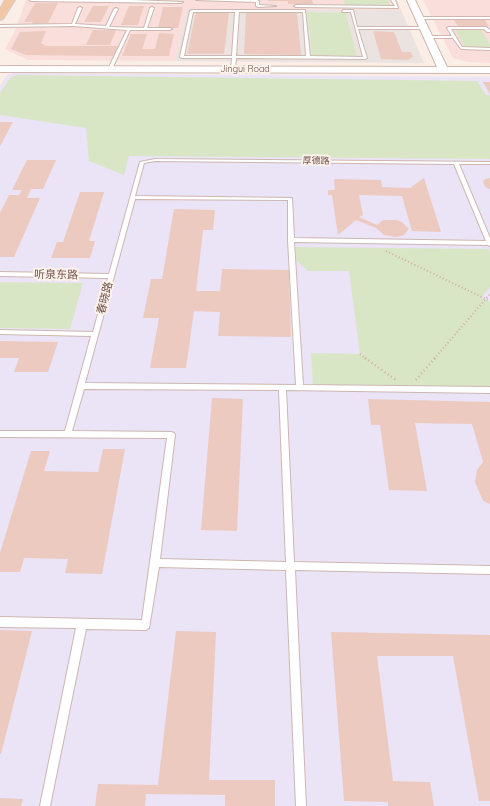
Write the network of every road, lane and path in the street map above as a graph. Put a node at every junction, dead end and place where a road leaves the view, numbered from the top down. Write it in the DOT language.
graph roads {
  1 [pos="10,0"];
  2 [pos="31,0"];
  3 [pos="198,0"];
  4 [pos="257,0"];
  5 [pos="340,0"];
  6 [pos="394,0"];
  7 [pos="411,0"];
  8 [pos="94,1"];
  9 [pos="131,1"];
  10 [pos="181,2"];
  11 [pos="280,6"];
  12 [pos="288,6"];
  13 [pos="341,7"];
  14 [pos="80,8"];
  15 [pos="116,8"];
  16 [pos="152,8"];
  17 [pos="237,11"];
  18 [pos="304,11"];
  19 [pos="310,11"];
  20 [pos="338,11"];
  21 [pos="0,17"];
  22 [pos="419,18"];
  23 [pos="490,18"];
  24 [pos="73,25"];
  25 [pos="0,26"];
  26 [pos="108,27"];
  27 [pos="356,28"];
  28 [pos="129,29"];
  29 [pos="145,29"];
  30 [pos="170,29"];
  31 [pos="426,32"];
  32 [pos="489,33"];
  33 [pos="454,37"];
  34 [pos="490,49"];
  35 [pos="234,57"];
  36 [pos="308,58"];
  37 [pos="0,68"];
  38 [pos="110,69"];
  39 [pos="233,69"];
  40 [pos="443,70"];
  41 [pos="490,70"];
  42 [pos="142,162"];
  43 [pos="456,163"];
  44 [pos="490,163"];
  45 [pos="133,197"];
  46 [pos="291,240"];
  47 [pos="365,241"];
  48 [pos="490,243"];
  49 [pos="0,274"];
  50 [pos="111,276"];
  51 [pos="490,294"];
  52 [pos="486,299"];
  53 [pos="490,301"];
  54 [pos="0,332"];
  55 [pos="95,334"];
  56 [pos="360,354"];
  57 [pos="81,386"];
  58 [pos="282,387"];
  59 [pos="300,387"];
  60 [pos="408,389"];
  61 [pos="490,390"];
  62 [pos="0,434"];
  63 [pos="68,434"];
  64 [pos="155,563"];
  65 [pos="290,567"];
  66 [pos="490,570"];
  67 [pos="0,622"];
  68 [pos="82,624"];
  69 [pos="45,806"];
  70 [pos="301,806"];
  1 -- 21 [label="main road"];
  2 -- 8 [label="lane"];
  3 -- 4 [label="lane"];
  4 -- 11 [label="lane"];
  5 -- 13 [label="lane"];
  6 -- 13 [label="lane"];
  7 -- 22 [label="street"];
  8 -- 9 [label="lane"];
  9 -- 10 [label="lane"];
  12 -- 13 [label="lane"];
  14 -- 24 [label="lane"];
  15 -- 26 [label="lane"];
  16 -- 29 [label="lane"];
  17 -- 18 [label="lane"];
  17 -- 35 [label="lane"];
  17 -- 35 [label="lane"];
  18 -- 19 [label="lane"];
  18 -- 36 [label="lane"];
  20 -- 27 [label="lane"];
  22 -- 23 [label="lane"];
  22 -- 31 [label="street"];
  24 -- 25 [label="lane"];
  24 -- 26 [label="lane"];
  26 -- 28 [label="lane"];
  27 -- 31 [label="lane"];
  27 -- 36 [label="lane"];
  28 -- 29 [label="lane"];
  28 -- 38 [label="lane"];
  29 -- 30 [label="lane"];
  31 -- 33 [label="lane"];
  31 -- 40 [label="street"];
  32 -- 33 [label="lane"];
  33 -- 34 [label="lane"];
  35 -- 36 [label="lane"];
  35 -- 39 [label="lane"];
  37 -- 38 [label="street, Jingui Road"];
  38 -- 39 [label="street, Jingui Road"];
  39 -- 40 [label="street, Jingui Road"];
  40 -- 41 [label="street, Jingui Road"];
  42 -- 43 [label="lane, 厚德路"];
  42 -- 45 [label="lane, 春晓路"];
  43 -- 44 [label="lane, 厚德路"];
  43 -- 48 [label="lane"];
  45 -- 46 [label="lane"];
  45 -- 50 [label="lane, 春晓路"];
  46 -- 47 [label="lane"];
  46 -- 59 [label="lane"];
  47 -- 48 [label="lane"];
  47 -- 52 [label="path"];
  49 -- 50 [label="lane, 听泉东路"];
  50 -- 55 [label="lane, 春晓路"];
  51 -- 52 [label="path"];
  52 -- 53 [label="path"];
  52 -- 60 [label="path"];
  54 -- 55 [label="lane"];
  55 -- 57 [label="lane, 春晓路"];
  56 -- 60 [label="path"];
  57 -- 58 [label="lane"];
  57 -- 63 [label="lane, 春晓路"];
  58 -- 59 [label="lane"];
  58 -- 65 [label="lane"];
  59 -- 60 [label="lane"];
  60 -- 61 [label="lane"];
  62 -- 63 [label="lane"];
  63 -- 64 [label="lane"];
  64 -- 65 [label="lane"];
  64 -- 68 [label="lane"];
  65 -- 66 [label="lane"];
  65 -- 70 [label="lane"];
  67 -- 68 [label="lane"];
  68 -- 69 [label="lane"];
}
